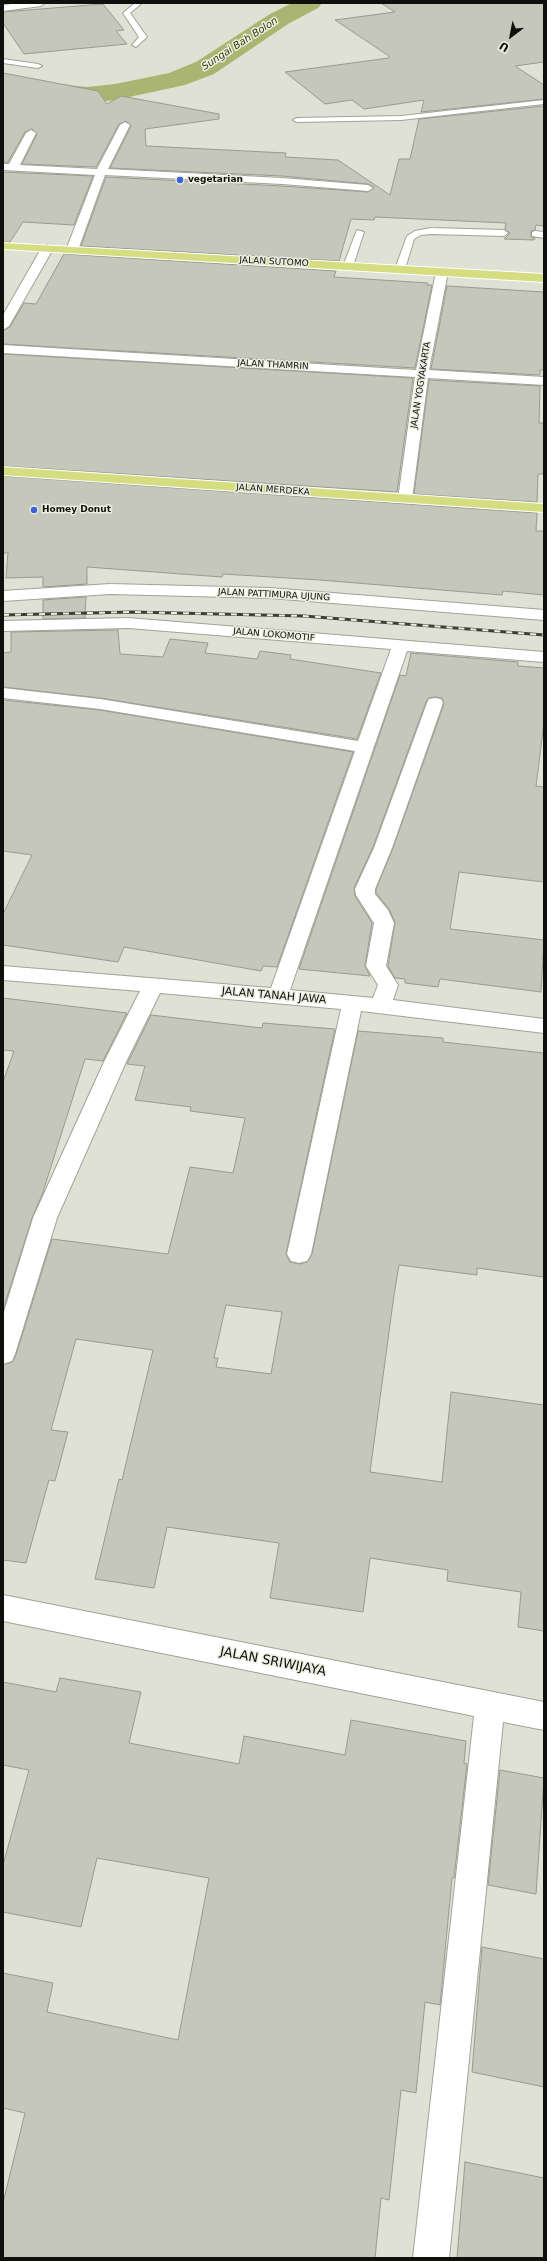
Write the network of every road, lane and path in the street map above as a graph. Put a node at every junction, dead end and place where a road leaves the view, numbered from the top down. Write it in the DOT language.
graph roads {
  1 [pos="41,3"];
  2 [pos="139,3"];
  3 [pos="3,8"];
  4 [pos="136,45"];
  5 [pos="3,61"];
  6 [pos="38,66"];
  7 [pos="544,102"];
  8 [pos="296,120"];
  9 [pos="125,125"];
  10 [pos="30,133"];
  11 [pos="8,167"];
  12 [pos="101,172"];
  13 [pos="368,188"];
  14 [pos="360,232"];
  15 [pos="504,233"];
  16 [pos="3,246"];
  17 [pos="47,249"];
  18 [pos="72,250"];
  19 [pos="348,266"];
  20 [pos="400,269"];
  21 [pos="442,272"];
  22 [pos="544,278"];
  23 [pos="3,326"];
  24 [pos="3,349"];
  25 [pos="422,374"];
  26 [pos="544,381"];
  27 [pos="3,471"];
  28 [pos="404,499"];
  29 [pos="544,508"];
  30 [pos="3,596"];
  31 [pos="544,615"];
  32 [pos="3,626"];
  33 [pos="400,645"];
  34 [pos="544,657"];
  35 [pos="3,693"];
  36 [pos="435,703"];
  37 [pos="366,748"];
  38 [pos="3,973"];
  39 [pos="153,986"];
  40 [pos="278,996"];
  41 [pos="352,1003"];
  42 [pos="380,1006"];
  43 [pos="544,1026"];
  44 [pos="299,1254"];
  45 [pos="3,1354"];
  46 [pos="3,1608"];
  47 [pos="490,1705"];
  48 [pos="544,1716"];
  49 [pos="431,2258"];
  1 -- 3 [label="street"];
  2 -- 4 [label="lane"];
  5 -- 6 [label="lane"];
  7 -- 8 [label="lane"];
  9 -- 12 [label="street"];
  10 -- 11 [label="street"];
  11 -- 12 [label="street"];
  12 -- 13 [label="street"];
  12 -- 18 [label="street"];
  14 -- 19 [label="lane"];
  15 -- 20 [label="lane"];
  16 -- 17 [label="main road, JALAN SUTOMO"];
  17 -- 18 [label="main road, JALAN SUTOMO"];
  17 -- 23 [label="street"];
  18 -- 19 [label="main road, JALAN SUTOMO"];
  19 -- 20 [label="main road, JALAN SUTOMO"];
  20 -- 21 [label="main road, JALAN SUTOMO"];
  21 -- 22 [label="main road, JALAN SUTOMO"];
  21 -- 25 [label="street, JALAN YOGYAKARTA"];
  24 -- 25 [label="street, JALAN THAMRIN"];
  25 -- 26 [label="street, JALAN THAMRIN"];
  25 -- 28 [label="street, JALAN YOGYAKARTA"];
  27 -- 28 [label="main road, JALAN MERDEKA"];
  28 -- 29 [label="main road, JALAN MERDEKA"];
  30 -- 31 [label="street, JALAN PATTIMURA UJUNG"];
  32 -- 33 [label="street, JALAN LOKOMOTIF"];
  33 -- 34 [label="street, JALAN LOKOMOTIF"];
  33 -- 37 [label="street"];
  35 -- 37 [label="street"];
  36 -- 42 [label="street"];
  37 -- 40 [label="street"];
  38 -- 39 [label="street, JALAN TANAH JAWA"];
  39 -- 40 [label="street, JALAN TANAH JAWA"];
  39 -- 45 [label="street"];
  40 -- 41 [label="street, JALAN TANAH JAWA"];
  41 -- 42 [label="street, JALAN TANAH JAWA"];
  41 -- 44 [label="street"];
  42 -- 43 [label="street, JALAN TANAH JAWA"];
  46 -- 47 [label="street, JALAN SRIWIJAYA"];
  47 -- 48 [label="street, JALAN SRIWIJAYA"];
  47 -- 49 [label="street"];
}
